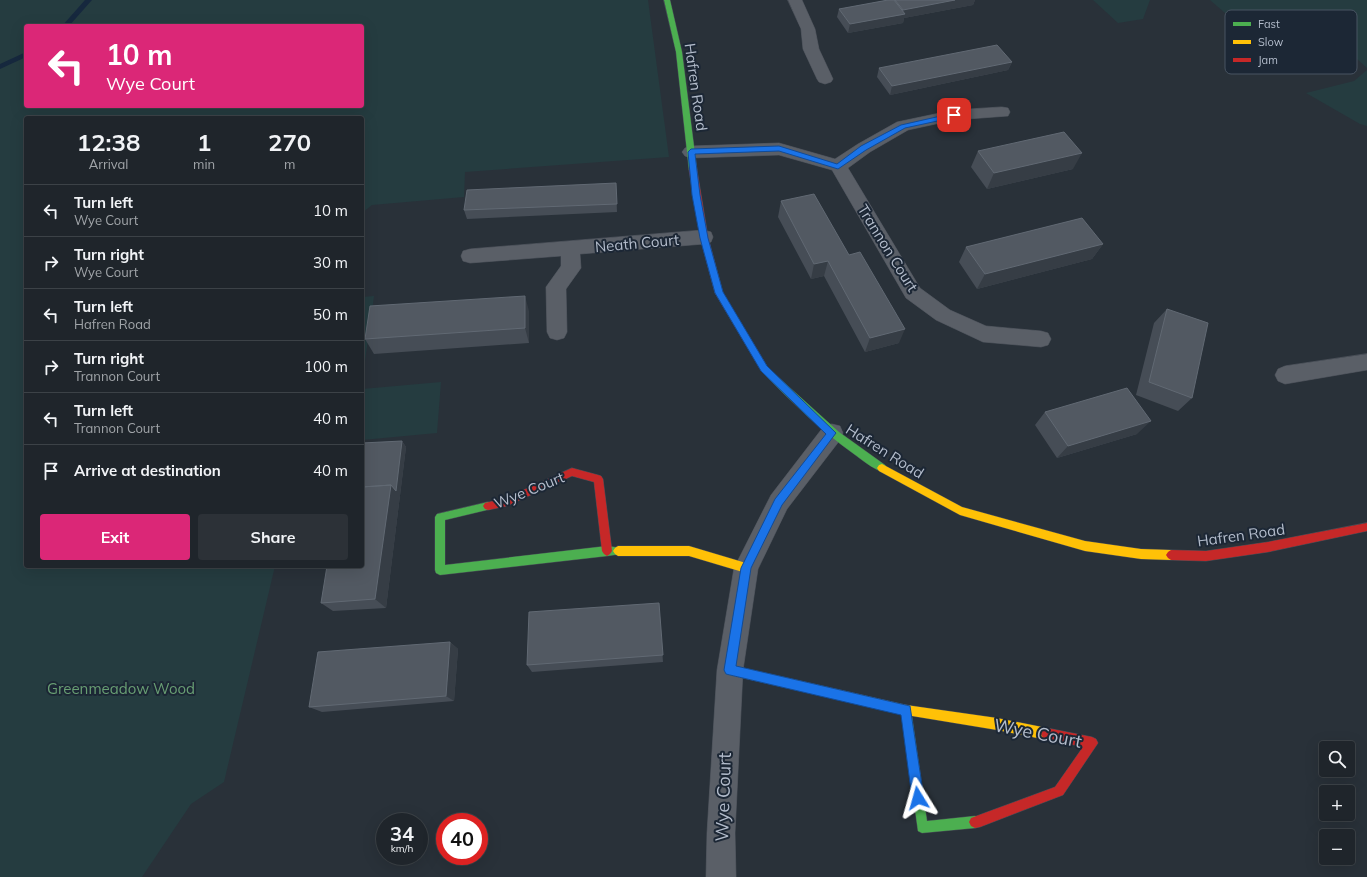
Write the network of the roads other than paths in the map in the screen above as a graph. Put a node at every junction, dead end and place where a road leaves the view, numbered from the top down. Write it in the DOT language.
graph roads {
  1 [pos="667,0"];
  2 [pos="795,0"];
  3 [pos="825,79"];
  4 [pos="1002,112"];
  5 [pos="691,152"];
  6 [pos="838,166"];
  7 [pos="704,238"];
  8 [pos="570,248"];
  9 [pos="470,256"];
  10 [pos="557,332"];
  11 [pos="1041,339"];
  12 [pos="1367,362"];
  13 [pos="1285,375"];
  14 [pos="832,433"];
  15 [pos="1367,527"];
  16 [pos="607,552"];
  17 [pos="746,568"];
  18 [pos="730,670"];
  19 [pos="906,710"];
  20 [pos="722,877"];
  1 -- 5 [label="street, Hafren Road"];
  2 -- 3 [label="street"];
  4 -- 6 [label="street"];
  5 -- 6 [label="street"];
  5 -- 7 [label="street, Hafren Road"];
  6 -- 11 [label="street, Trannon Court"];
  7 -- 8 [label="street, Neath Court"];
  7 -- 14 [label="street, Hafren Road"];
  8 -- 9 [label="street, Neath Court"];
  8 -- 10 [label="street"];
  12 -- 13 [label="street"];
  14 -- 15 [label="street, Hafren Road"];
  14 -- 17 [label="street, Wye Court"];
  16 -- 16 [label="street, Wye Court"];
  16 -- 17 [label="street, Wye Court"];
  17 -- 18 [label="street, Wye Court"];
  18 -- 19 [label="street, Wye Court"];
  18 -- 20 [label="street, Wye Court"];
  19 -- 19 [label="street, Wye Court"];
}
